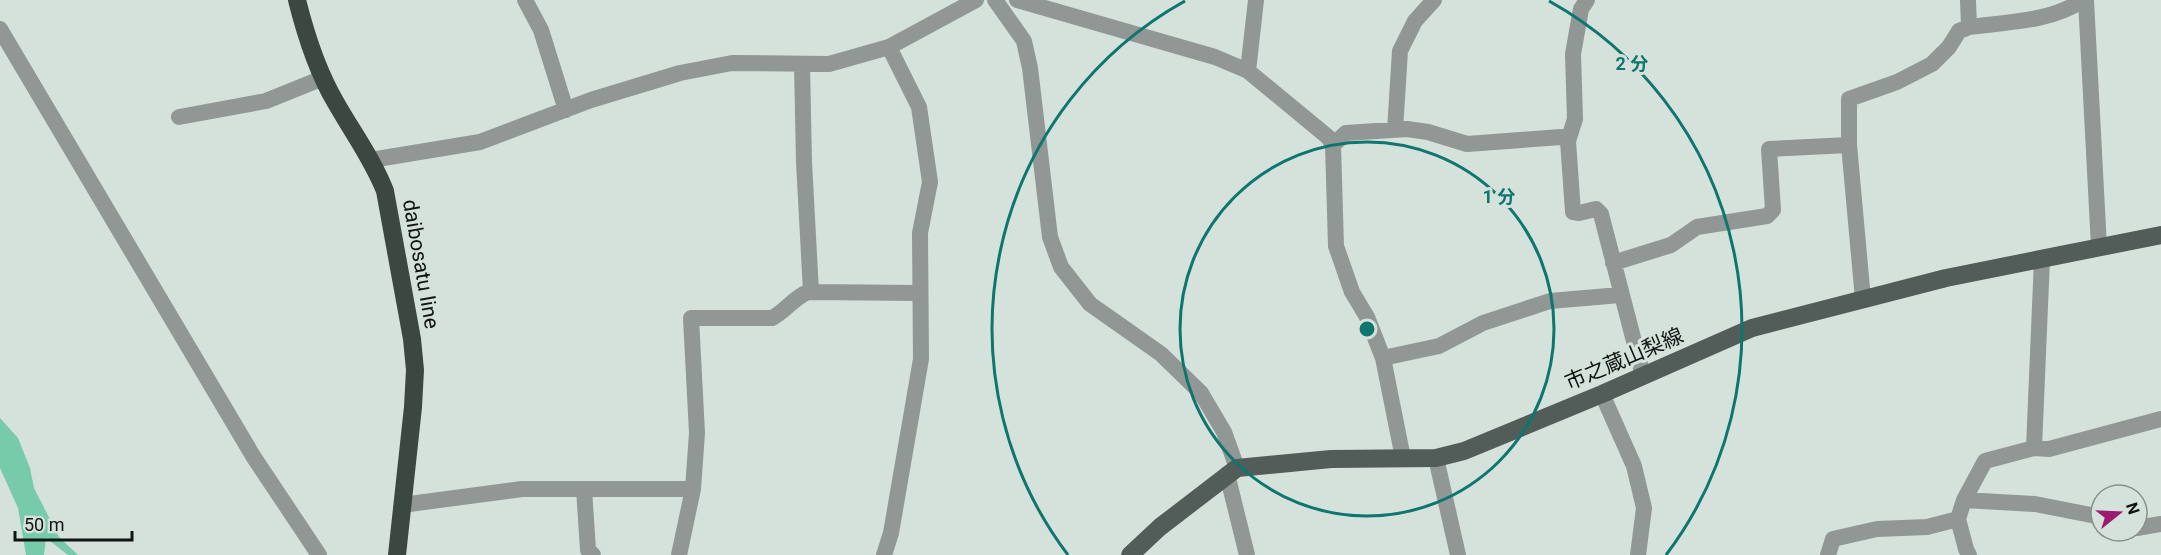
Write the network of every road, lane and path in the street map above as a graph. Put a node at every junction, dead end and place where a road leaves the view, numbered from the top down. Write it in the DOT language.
graph roads {
  1 [pos="297,0"];
  2 [pos="525,0"];
  3 [pos="976,0"];
  4 [pos="995,0"];
  5 [pos="1017,0"];
  6 [pos="1256,0"];
  7 [pos="1434,0"];
  8 [pos="1587,0"];
  9 [pos="1968,0"];
  10 [pos="2085,0"];
  11 [pos="1078,8"];
  12 [pos="1969,27"];
  13 [pos="0,29"];
  14 [pos="889,47"];
  15 [pos="802,64"];
  16 [pos="1248,71"];
  17 [pos="323,78"];
  18 [pos="566,110"];
  19 [pos="179,117"];
  20 [pos="1395,130"];
  21 [pos="1568,141"];
  22 [pos="1333,145"];
  23 [pos="1849,146"];
  24 [pos="371,160"];
  25 [pos="2161,235"];
  26 [pos="2099,247"];
  27 [pos="2042,259"];
  28 [pos="1613,264"];
  29 [pos="811,292"];
  30 [pos="919,293"];
  31 [pos="1620,295"];
  32 [pos="1863,298"];
  33 [pos="1383,358"];
  34 [pos="1643,376"];
  35 [pos="1602,394"];
  36 [pos="2161,418"];
  37 [pos="2034,448"];
  38 [pos="1403,458"];
  39 [pos="1436,458"];
  40 [pos="1232,471"];
  41 [pos="584,489"];
  42 [pos="693,489"];
  43 [pos="1964,500"];
  44 [pos="402,505"];
  45 [pos="2089,515"];
  46 [pos="1958,519"];
  47 [pos="320,555"];
  48 [pos="398,555"];
  49 [pos="593,555"];
  50 [pos="679,555"];
  51 [pos="884,555"];
  52 [pos="1130,555"];
  53 [pos="1247,555"];
  54 [pos="1458,555"];
  55 [pos="1638,555"];
  56 [pos="1828,555"];
  57 [pos="1969,555"];
  1 -- 17 [label="highway, daibosatu line"];
  2 -- 18 [label="street"];
  3 -- 14 [label="street"];
  4 -- 40 [label="street"];
  5 -- 11 [label="street"];
  6 -- 16 [label="street"];
  7 -- 20 [label="street"];
  8 -- 21 [label="street"];
  9 -- 12 [label="street"];
  10 -- 12 [label="street"];
  10 -- 26 [label="street"];
  11 -- 16 [label="street"];
  12 -- 23 [label="street"];
  13 -- 47 [label="street"];
  14 -- 15 [label="street"];
  14 -- 30 [label="street"];
  15 -- 18 [label="street"];
  15 -- 29 [label="street"];
  16 -- 22 [label="street"];
  17 -- 19 [label="street"];
  17 -- 24 [label="highway, daibosatu line"];
  18 -- 24 [label="street"];
  20 -- 21 [label="street"];
  20 -- 22 [label="street"];
  21 -- 28 [label="street"];
  22 -- 33 [label="street"];
  23 -- 28 [label="street"];
  23 -- 32 [label="street"];
  24 -- 44 [label="highway, daibosatu line"];
  25 -- 26 [label="main road, 市之蔵山梨線"];
  26 -- 27 [label="main road, 市之蔵山梨線"];
  27 -- 32 [label="main road, 市之蔵山梨線"];
  27 -- 37 [label="street"];
  28 -- 31 [label="street"];
  29 -- 30 [label="street"];
  29 -- 42 [label="street"];
  30 -- 51 [label="street"];
  31 -- 33 [label="street"];
  31 -- 34 [label="street"];
  32 -- 34 [label="main road, 市之蔵山梨線"];
  33 -- 38 [label="street"];
  34 -- 35 [label="main road, 市之蔵山梨線"];
  35 -- 39 [label="main road, 市之蔵山梨線"];
  35 -- 55 [label="street"];
  36 -- 37 [label="street"];
  37 -- 43 [label="street"];
  38 -- 39 [label="main road, 市之蔵山梨線"];
  38 -- 40 [label="main road, 市之蔵山梨線"];
  39 -- 54 [label="street"];
  40 -- 52 [label="main road"];
  40 -- 53 [label="street"];
  41 -- 42 [label="street"];
  41 -- 44 [label="street"];
  41 -- 49 [label="street"];
  42 -- 50 [label="street"];
  43 -- 45 [label="street"];
  43 -- 46 [label="street"];
  44 -- 48 [label="highway, daibosatu line"];
  46 -- 56 [label="street"];
  46 -- 57 [label="street"];
}
